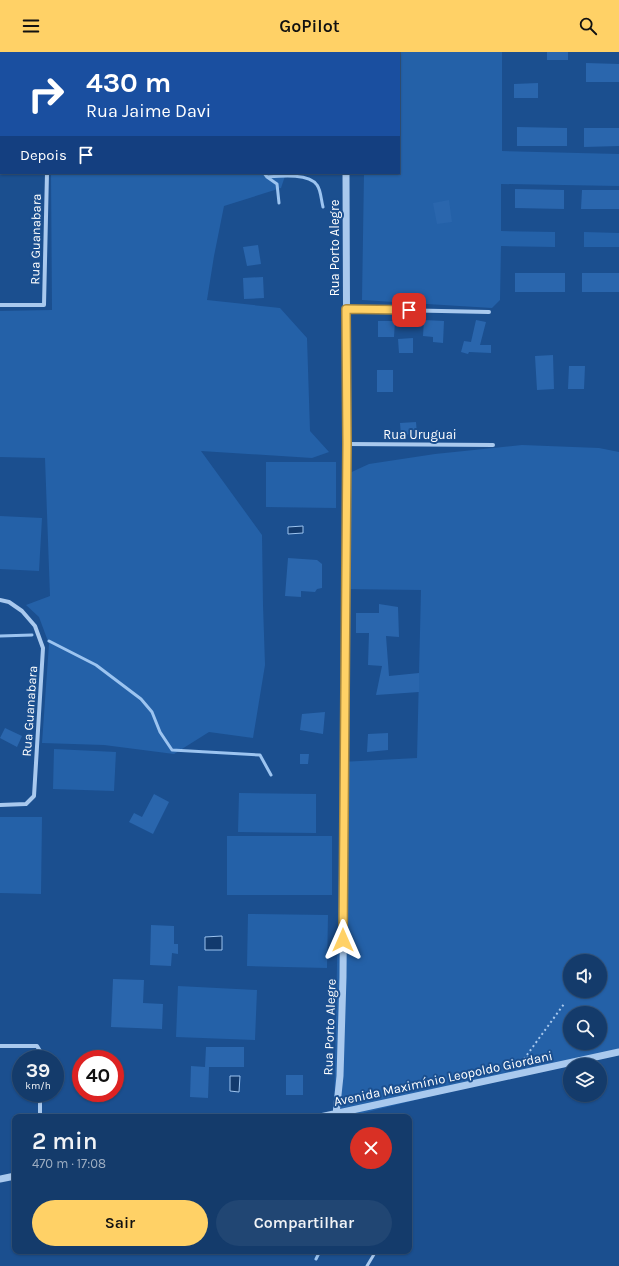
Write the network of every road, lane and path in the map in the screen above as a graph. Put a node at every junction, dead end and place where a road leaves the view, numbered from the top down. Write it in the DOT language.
graph roads {
  1 [pos="47,174"];
  2 [pos="346,174"];
  3 [pos="0,305"];
  4 [pos="346,309"];
  5 [pos="488,312"];
  6 [pos="347,444"];
  7 [pos="493,444"];
  8 [pos="0,600"];
  9 [pos="0,805"];
  10 [pos="564,1004"];
  11 [pos="0,1046"];
  12 [pos="39,1050"];
  13 [pos="619,1052"];
  14 [pos="535,1055"];
  15 [pos="524,1059"];
  16 [pos="514,1075"];
  17 [pos="40,1102"];
  18 [pos="40,1114"];
  19 [pos="337,1114"];
  20 [pos="341,1114"];
  21 [pos="12,1177"];
  22 [pos="0,1179"];
  23 [pos="374,1254"];
  24 [pos="367,1266"];
  1 -- 3 [label="street, Rua Guanabara"];
  2 -- 4 [label="street, Rua Porto Alegre"];
  4 -- 5 [label="street"];
  4 -- 6 [label="street, Rua Porto Alegre"];
  6 -- 7 [label="street, Rua Uruguai"];
  6 -- 19 [label="street, Rua Porto Alegre"];
  8 -- 9 [label="street, Rua Guanabara"];
  10 -- 15 [label="path"];
  11 -- 12 [label="street"];
  13 -- 16 [label="street, Avenida Maximínio Leopoldo Giordani"];
  14 -- 15 [label="path"];
  15 -- 16 [label="path"];
  16 -- 20 [label="street, Avenida Maximínio Leopoldo Giordani"];
  17 -- 18 [label="street"];
  21 -- 22 [label="street"];
  23 -- 24 [label="lane"];
}
